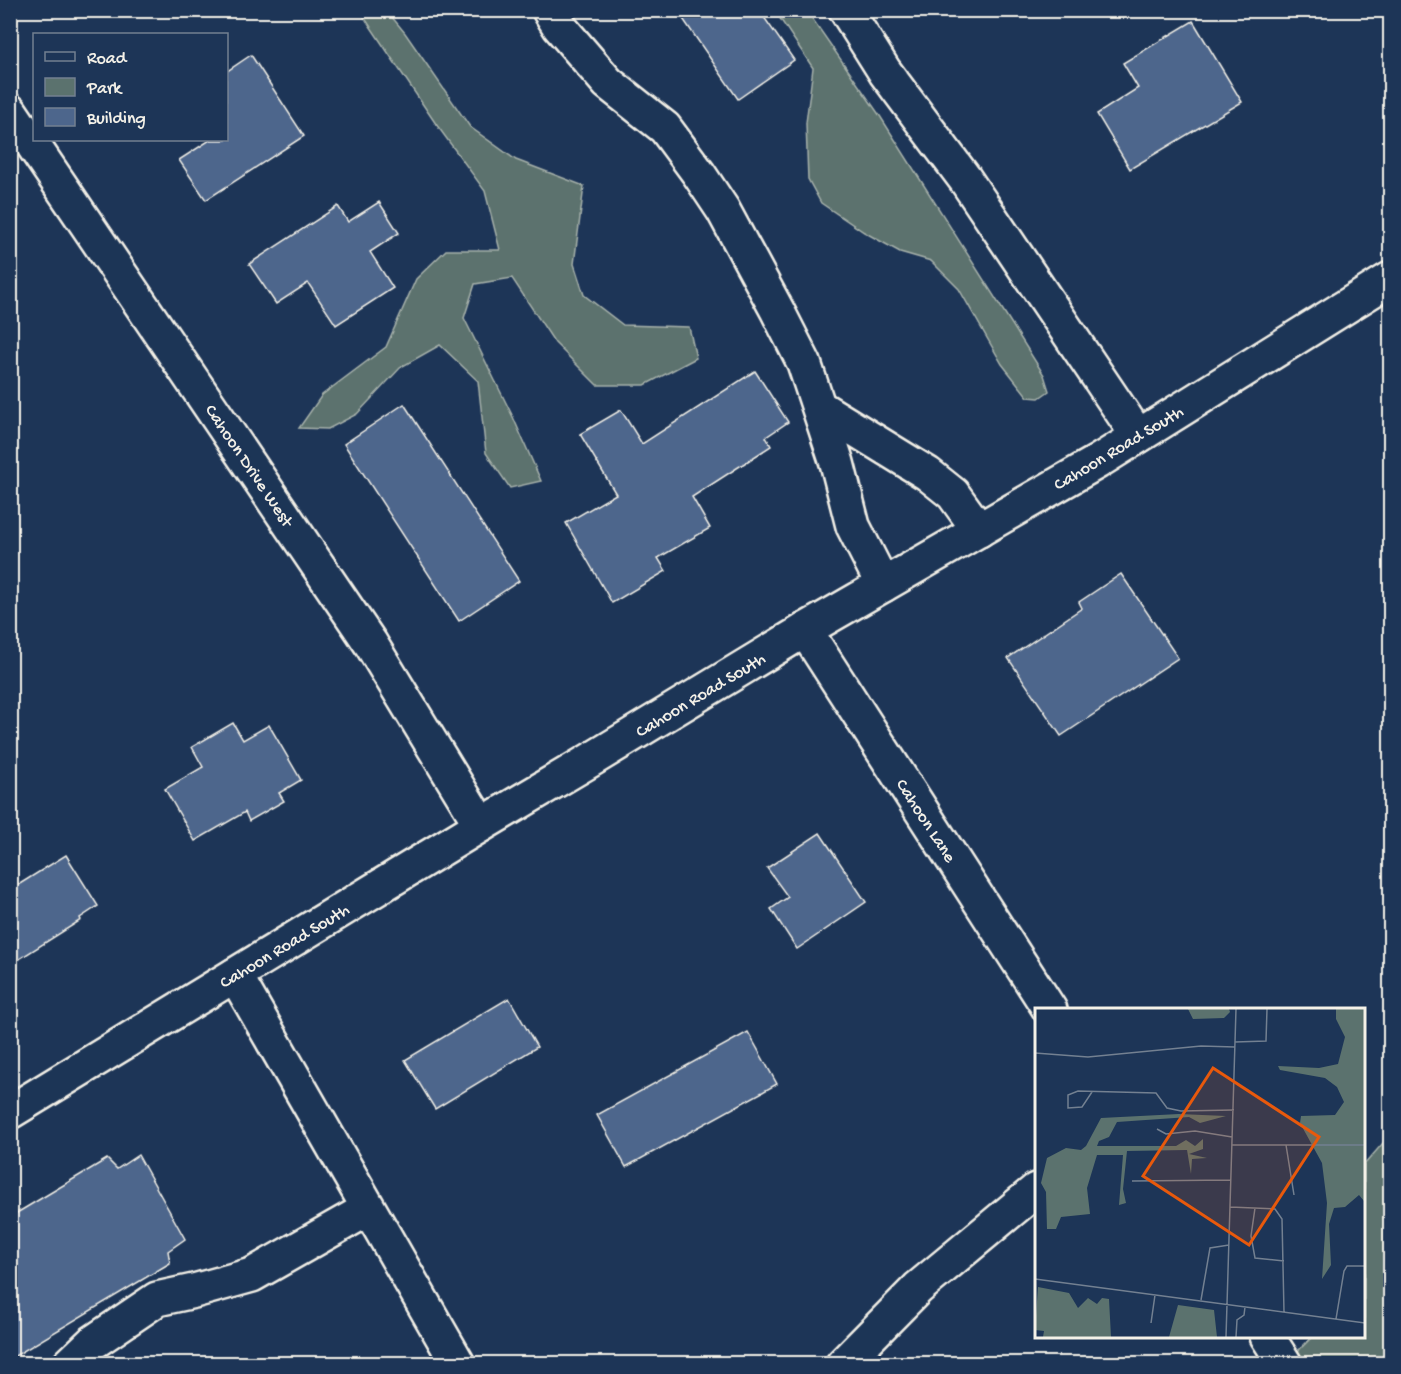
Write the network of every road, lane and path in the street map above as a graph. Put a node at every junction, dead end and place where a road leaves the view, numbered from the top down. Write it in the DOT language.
graph roads {
  1 [pos="549,10"];
  2 [pos="846,10"];
  3 [pos="10,111"];
  4 [pos="1390,279"];
  5 [pos="819,407"];
  6 [pos="1138,436"];
  7 [pos="979,530"];
  8 [pos="883,585"];
  9 [pos="805,630"];
  10 [pos="481,825"];
  11 [pos="235,975"];
  12 [pos="1049,1008"];
  13 [pos="10,1112"];
  14 [pos="1035,1191"];
  15 [pos="368,1209"];
  16 [pos="1268,1338"];
  17 [pos="70,1364"];
  18 [pos="458,1364"];
  19 [pos="843,1364"];
  20 [pos="1285,1364"];
  1 -- 5 [label="main road"];
  2 -- 6 [label="main road"];
  3 -- 10 [label="main road, Cahoon Drive West"];
  4 -- 6 [label="main road, Cahoon Road South"];
  5 -- 7 [label="main road"];
  5 -- 8 [label="main road"];
  6 -- 7 [label="main road, Cahoon Road South"];
  7 -- 8 [label="main road, Cahoon Road South"];
  8 -- 9 [label="main road, Cahoon Road South"];
  9 -- 10 [label="main road, Cahoon Road South"];
  9 -- 12 [label="main road, Cahoon Lane"];
  10 -- 11 [label="main road, Cahoon Road South"];
  11 -- 13 [label="main road, Cahoon Road South"];
  11 -- 15 [label="main road"];
  14 -- 19 [label="main road"];
  15 -- 17 [label="main road"];
  15 -- 18 [label="main road"];
  16 -- 20 [label="main road"];
}
